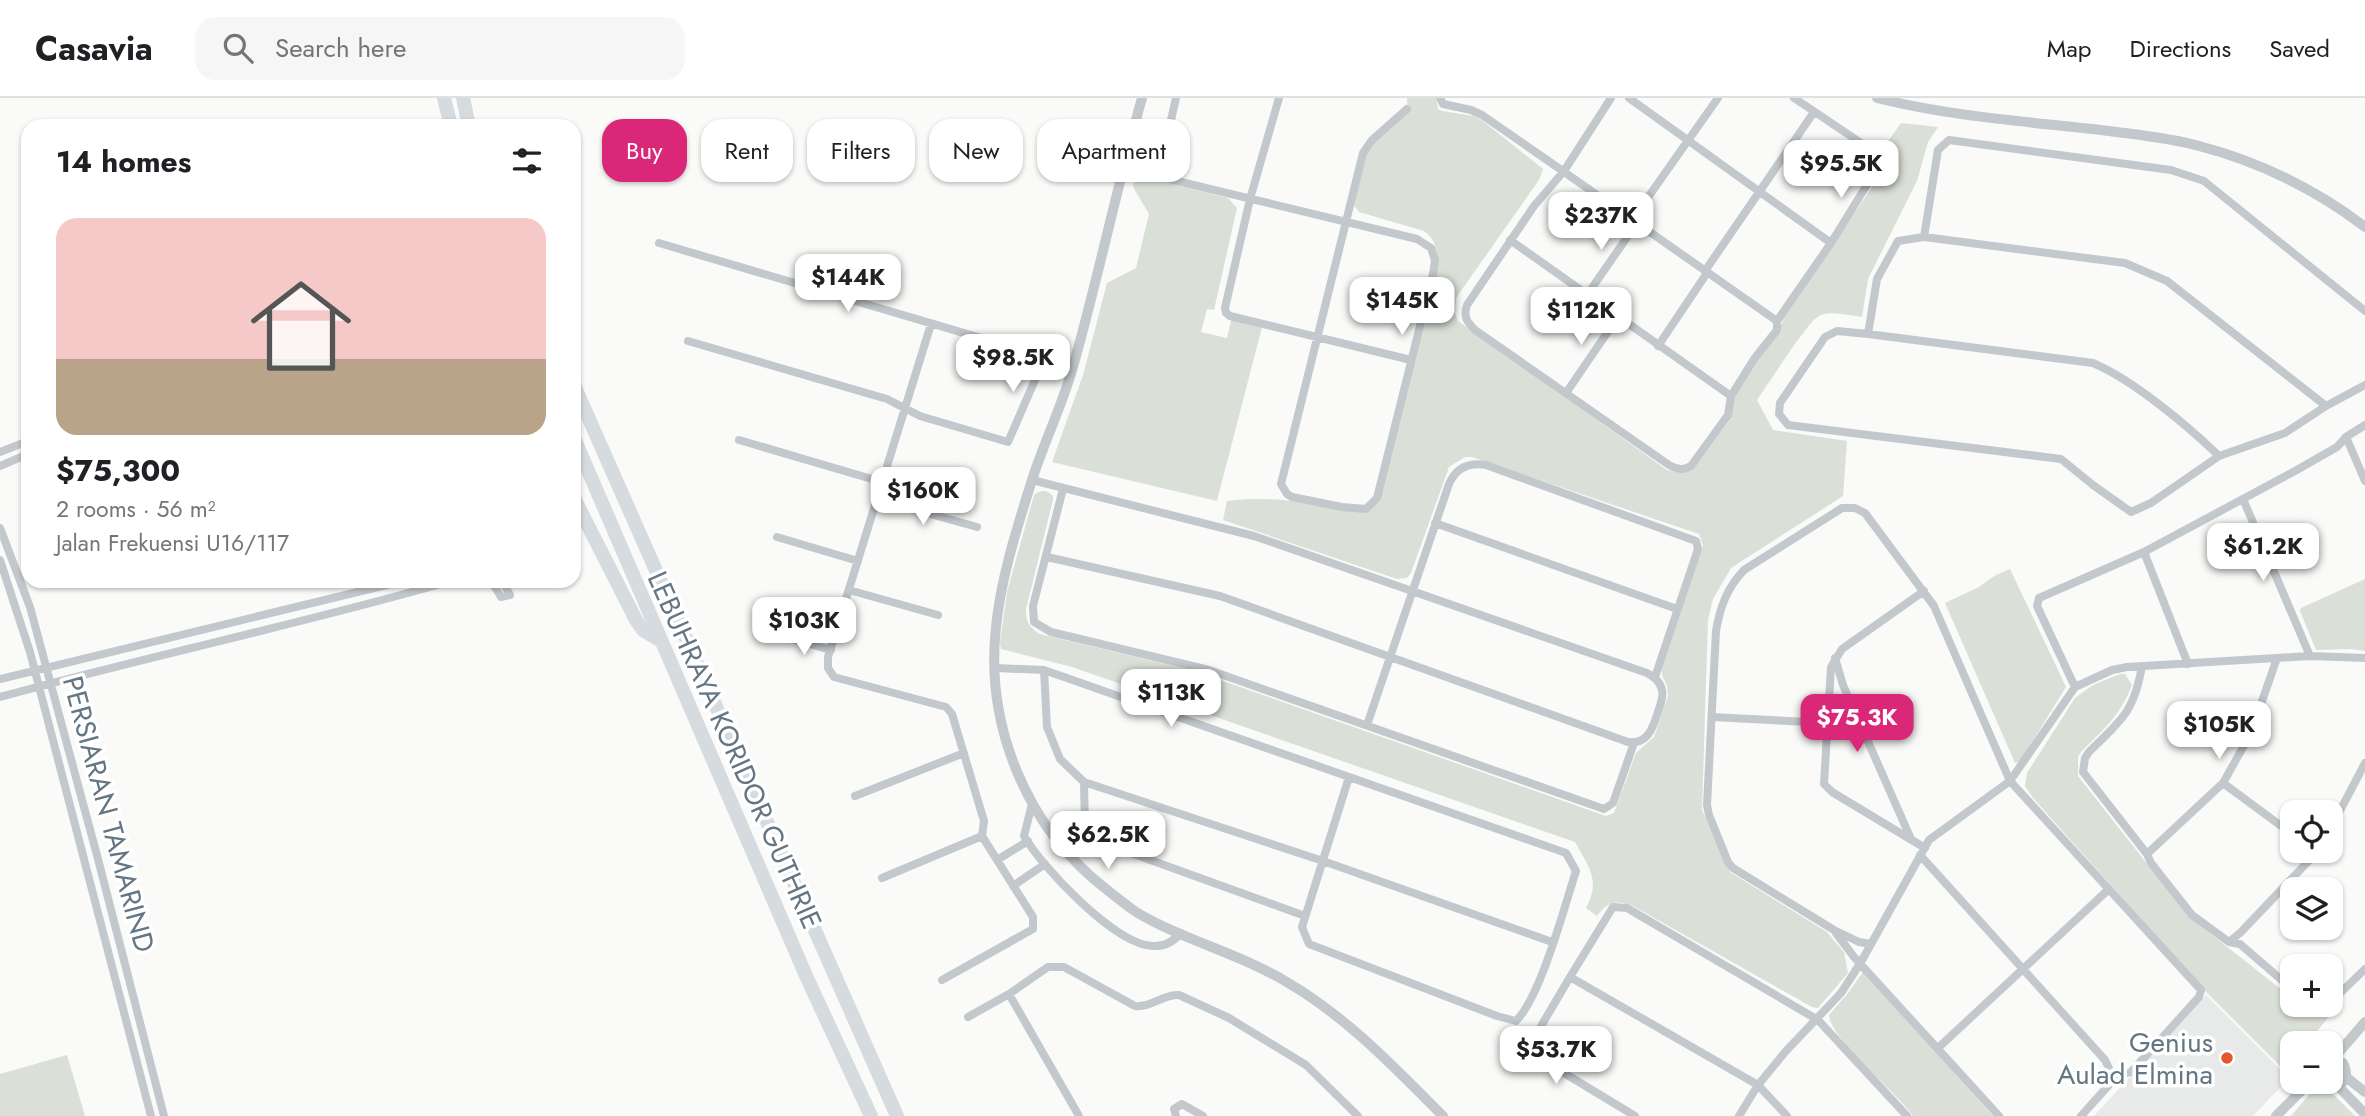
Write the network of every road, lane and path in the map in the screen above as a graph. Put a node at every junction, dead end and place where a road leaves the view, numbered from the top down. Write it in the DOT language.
graph roads {
  1 [pos="444,98"];
  2 [pos="463,98"];
  3 [pos="1142,98"];
  4 [pos="1176,98"];
  5 [pos="1279,98"];
  6 [pos="1440,98"];
  7 [pos="1611,98"];
  8 [pos="1629,98"];
  9 [pos="1718,98"];
  10 [pos="1794,98"];
  11 [pos="1877,98"];
  12 [pos="1408,109"];
  13 [pos="1814,112"];
  14 [pos="449,119"];
  15 [pos="468,119"];
  16 [pos="1136,119"];
  17 [pos="1171,119"];
  18 [pos="1688,141"];
  19 [pos="1564,171"];
  20 [pos="1119,182"];
  21 [pos="1178,182"];
  22 [pos="1759,192"];
  23 [pos="1250,200"];
  24 [pos="1634,221"];
  25 [pos="1345,223"];
  26 [pos="2365,228"];
  27 [pos="1924,237"];
  28 [pos="1510,240"];
  29 [pos="659,243"];
  30 [pos="1831,243"];
  31 [pos="1706,272"];
  32 [pos="1587,295"];
  33 [pos="2365,311"];
  34 [pos="1618,317"];
  35 [pos="1777,321"];
  36 [pos="931,324"];
  37 [pos="1868,334"];
  38 [pos="1317,337"];
  39 [pos="688,341"];
  40 [pos="1658,346"];
  41 [pos="1411,359"];
  42 [pos="2365,386"];
  43 [pos="1566,393"];
  44 [pos="1731,396"];
  45 [pos="581,400"];
  46 [pos="2326,406"];
  47 [pos="905,408"];
  48 [pos="2365,425"];
  49 [pos="2346,436"];
  50 [pos="739,440"];
  51 [pos="21,443"];
  52 [pos="0,453"];
  53 [pos="581,454"];
  54 [pos="2219,456"];
  55 [pos="21,457"];
  56 [pos="0,466"];
  57 [pos="1032,480"];
  58 [pos="2365,481"];
  59 [pos="882,482"];
  60 [pos="1063,489"];
  61 [pos="877,499"];
  62 [pos="2244,499"];
  63 [pos="581,512"];
  64 [pos="1435,523"];
  65 [pos="977,527"];
  66 [pos="0,528"];
  67 [pos="777,537"];
  68 [pos="2144,552"];
  69 [pos="1047,557"];
  70 [pos="0,560"];
  71 [pos="858,561"];
  72 [pos="21,581"];
  73 [pos="24,588"];
  74 [pos="374,588"];
  75 [pos="426,588"];
  76 [pos="496,588"];
  77 [pos="506,588"];
  78 [pos="1412,589"];
  79 [pos="849,590"];
  80 [pos="1924,591"];
  81 [pos="354,593"];
  82 [pos="358,607"];
  83 [pos="1677,609"];
  84 [pos="938,615"];
  85 [pos="785,637"];
  86 [pos="661,640"];
  87 [pos="831,650"];
  88 [pos="30,652"];
  89 [pos="1390,656"];
  90 [pos="2310,656"];
  91 [pos="1835,658"];
  92 [pos="2277,658"];
  93 [pos="2365,658"];
  94 [pos="2188,664"];
  95 [pos="2142,666"];
  96 [pos="46,667"];
  97 [pos="995,668"];
  98 [pos="35,670"];
  99 [pos="1044,670"];
  100 [pos="18,674"];
  101 [pos="1655,677"];
  102 [pos="0,679"];
  103 [pos="51,682"];
  104 [pos="39,686"];
  105 [pos="2075,687"];
  106 [pos="0,697"];
  107 [pos="1712,717"];
  108 [pos="1827,723"];
  109 [pos="1367,725"];
  110 [pos="1634,743"];
  111 [pos="964,753"];
  112 [pos="2364,766"];
  113 [pos="1349,777"];
  114 [pos="2010,781"];
  115 [pos="1084,782"];
  116 [pos="2223,783"];
  117 [pos="855,796"];
  118 [pos="1032,804"];
  119 [pos="2343,805"];
  120 [pos="2280,825"];
  121 [pos="982,836"];
  122 [pos="1911,839"];
  123 [pos="1028,841"];
  124 [pos="1922,851"];
  125 [pos="2147,854"];
  126 [pos="997,860"];
  127 [pos="1323,861"];
  128 [pos="2306,863"];
  129 [pos="1045,864"];
  130 [pos="882,878"];
  131 [pos="1013,886"];
  132 [pos="2109,889"];
  133 [pos="1305,916"];
  134 [pos="1834,930"];
  135 [pos="1181,933"];
  136 [pos="1552,942"];
  137 [pos="2229,942"];
  138 [pos="1871,944"];
  139 [pos="1861,962"];
  140 [pos="2023,969"];
  141 [pos="2365,969"];
  142 [pos="1570,977"];
  143 [pos="2280,979"];
  144 [pos="942,980"];
  145 [pos="2343,990"];
  146 [pos="1009,994"];
  147 [pos="968,1017"];
  148 [pos="1818,1020"];
  149 [pos="2365,1022"];
  150 [pos="2343,1047"];
  151 [pos="1938,1048"];
  152 [pos="2343,1063"];
  153 [pos="2113,1077"];
  154 [pos="2346,1077"];
  155 [pos="2343,1081"];
  156 [pos="1758,1086"];
  157 [pos="2343,1090"];
  158 [pos="2365,1092"];
  159 [pos="2298,1094"];
  160 [pos="1618,1106"];
  161 [pos="2365,1114"];
  162 [pos="151,1116"];
  163 [pos="164,1116"];
  164 [pos="871,1116"];
  165 [pos="897,1116"];
  166 [pos="1079,1116"];
  167 [pos="1176,1116"];
  168 [pos="1203,1116"];
  169 [pos="1358,1116"];
  170 [pos="1443,1116"];
  171 [pos="1629,1116"];
  172 [pos="1635,1116"];
  173 [pos="1739,1116"];
  174 [pos="1787,1116"];
  175 [pos="1907,1116"];
  176 [pos="1999,1116"];
  177 [pos="2081,1116"];
  178 [pos="2276,1116"];
  1 -- 14 [label="highway"];
  2 -- 15 [label="highway"];
  3 -- 16 [label="street"];
  4 -- 17 [label="street"];
  5 -- 23 [label="street"];
  6 -- 19 [label="street"];
  7 -- 19 [label="street"];
  8 -- 18 [label="street"];
  9 -- 18 [label="street"];
  10 -- 13 [label="street"];
  11 -- 26 [label="street"];
  12 -- 25 [label="street"];
  13 -- 22 [label="street"];
  13 -- 30 [label="street"];
  18 -- 22 [label="street"];
  18 -- 24 [label="street"];
  19 -- 24 [label="street"];
  19 -- 28 [label="street"];
  20 -- 57 [label="street"];
  21 -- 23 [label="street"];
  22 -- 30 [label="street"];
  22 -- 31 [label="street"];
  23 -- 25 [label="street"];
  23 -- 38 [label="street"];
  24 -- 31 [label="street"];
  24 -- 32 [label="street"];
  25 -- 38 [label="street"];
  25 -- 41 [label="street"];
  27 -- 33 [label="street"];
  27 -- 37 [label="street"];
  27 -- 46 [label="street"];
  28 -- 32 [label="street"];
  28 -- 43 [label="street"];
  29 -- 36 [label="street"];
  30 -- 35 [label="street"];
  31 -- 35 [label="street"];
  31 -- 40 [label="street"];
  32 -- 34 [label="street"];
  34 -- 40 [label="street"];
  34 -- 43 [label="street"];
  35 -- 44 [label="street"];
  36 -- 47 [label="street"];
  36 -- 47 [label="street"];
  37 -- 54 [label="street"];
  37 -- 54 [label="street"];
  38 -- 41 [label="street"];
  38 -- 41 [label="street"];
  39 -- 47 [label="street"];
  40 -- 44 [label="street"];
  42 -- 46 [label="street"];
  43 -- 44 [label="street"];
  45 -- 165 [label="highway, LEBUHRAYA KORIDOR GUTHRIE"];
  46 -- 54 [label="street"];
  47 -- 59 [label="street"];
  48 -- 49 [label="street"];
  49 -- 58 [label="street"];
  49 -- 62 [label="street"];
  50 -- 59 [label="street"];
  51 -- 52 [label="street"];
  53 -- 86 [label="highway, LEBUHRAYA KORIDOR GUTHRIE"];
  55 -- 56 [label="street"];
  57 -- 60 [label="street"];
  57 -- 97 [label="street"];
  59 -- 61 [label="street"];
  60 -- 69 [label="street"];
  60 -- 78 [label="street"];
  61 -- 65 [label="street"];
  61 -- 71 [label="street"];
  62 -- 68 [label="street"];
  62 -- 90 [label="street"];
  63 -- 86 [label="highway"];
  64 -- 78 [label="street"];
  64 -- 83 [label="street"];
  64 -- 83 [label="street"];
  66 -- 72 [label="street, PERSIARAN TAMARIND"];
  67 -- 71 [label="street"];
  68 -- 94 [label="street"];
  68 -- 105 [label="street"];
  69 -- 89 [label="street"];
  69 -- 109 [label="street"];
  70 -- 88 [label="street, PERSIARAN TAMARIND"];
  71 -- 79 [label="street"];
  73 -- 96 [label="street, PERSIARAN TAMARIND"];
  74 -- 81 [label="street"];
  75 -- 82 [label="street"];
  76 -- 77 [label="street"];
  78 -- 89 [label="street"];
  78 -- 101 [label="street"];
  79 -- 84 [label="street"];
  79 -- 87 [label="street"];
  80 -- 91 [label="street"];
  80 -- 107 [label="street"];
  80 -- 114 [label="street"];
  81 -- 82 [label="street"];
  81 -- 96 [label="street"];
  82 -- 103 [label="street"];
  83 -- 101 [label="street"];
  85 -- 87 [label="street"];
  86 -- 164 [label="highway, LEBUHRAYA KORIDOR GUTHRIE"];
  87 -- 111 [label="street"];
  88 -- 98 [label="street, PERSIARAN TAMARIND"];
  88 -- 100 [label="street"];
  89 -- 109 [label="street"];
  89 -- 110 [label="street"];
  90 -- 92 [label="street"];
  90 -- 93 [label="street"];
  91 -- 108 [label="street"];
  91 -- 122 [label="street"];
  92 -- 94 [label="street"];
  92 -- 116 [label="street"];
  94 -- 95 [label="street"];
  95 -- 105 [label="street"];
  95 -- 125 [label="street"];
  96 -- 98 [label="street"];
  96 -- 103 [label="street, PERSIARAN TAMARIND"];
  97 -- 99 [label="street"];
  97 -- 118 [label="street"];
  98 -- 100 [label="street"];
  98 -- 104 [label="street, PERSIARAN TAMARIND"];
  99 -- 113 [label="street"];
  99 -- 115 [label="street"];
  100 -- 102 [label="street"];
  101 -- 110 [label="street"];
  103 -- 104 [label="street"];
  103 -- 163 [label="street, PERSIARAN TAMARIND"];
  104 -- 106 [label="street"];
  104 -- 162 [label="street, PERSIARAN TAMARIND"];
  105 -- 114 [label="street"];
  107 -- 108 [label="street"];
  107 -- 134 [label="street"];
  108 -- 122 [label="street"];
  109 -- 110 [label="street"];
  111 -- 117 [label="street"];
  111 -- 121 [label="street"];
  112 -- 119 [label="street"];
  113 -- 127 [label="street"];
  113 -- 136 [label="street"];
  114 -- 124 [label="street"];
  114 -- 132 [label="street"];
  115 -- 127 [label="street"];
  115 -- 133 [label="street"];
  116 -- 120 [label="street"];
  116 -- 125 [label="street"];
  118 -- 123 [label="street"];
  118 -- 135 [label="street"];
  121 -- 126 [label="street"];
  121 -- 130 [label="street"];
  122 -- 124 [label="street"];
  123 -- 126 [label="street"];
  123 -- 129 [label="street"];
  124 -- 138 [label="street"];
  124 -- 140 [label="street"];
  125 -- 137 [label="street"];
  126 -- 131 [label="street"];
  127 -- 133 [label="street"];
  127 -- 136 [label="street"];
  128 -- 137 [label="street"];
  129 -- 131 [label="street"];
  129 -- 135 [label="street"];
  131 -- 144 [label="street"];
  132 -- 140 [label="street"];
  132 -- 153 [label="street"];
  133 -- 136 [label="street"];
  134 -- 138 [label="street"];
  134 -- 139 [label="street"];
  135 -- 170 [label="street"];
  137 -- 143 [label="street"];
  138 -- 139 [label="street"];
  139 -- 148 [label="street"];
  139 -- 151 [label="street"];
  140 -- 151 [label="street"];
  140 -- 153 [label="street"];
  141 -- 145 [label="street"];
  142 -- 148 [label="street"];
  142 -- 156 [label="street"];
  142 -- 160 [label="street"];
  146 -- 147 [label="street"];
  146 -- 166 [label="street"];
  146 -- 169 [label="street"];
  148 -- 156 [label="street"];
  148 -- 175 [label="street"];
  149 -- 150 [label="street"];
  151 -- 176 [label="street"];
  152 -- 154 [label="street"];
  153 -- 177 [label="street"];
  154 -- 155 [label="street"];
  154 -- 158 [label="street"];
  156 -- 173 [label="street"];
  156 -- 174 [label="street"];
  157 -- 161 [label="street"];
  159 -- 178 [label="street"];
  160 -- 171 [label="street"];
  160 -- 172 [label="street"];
  167 -- 168 [label="street"];
}
